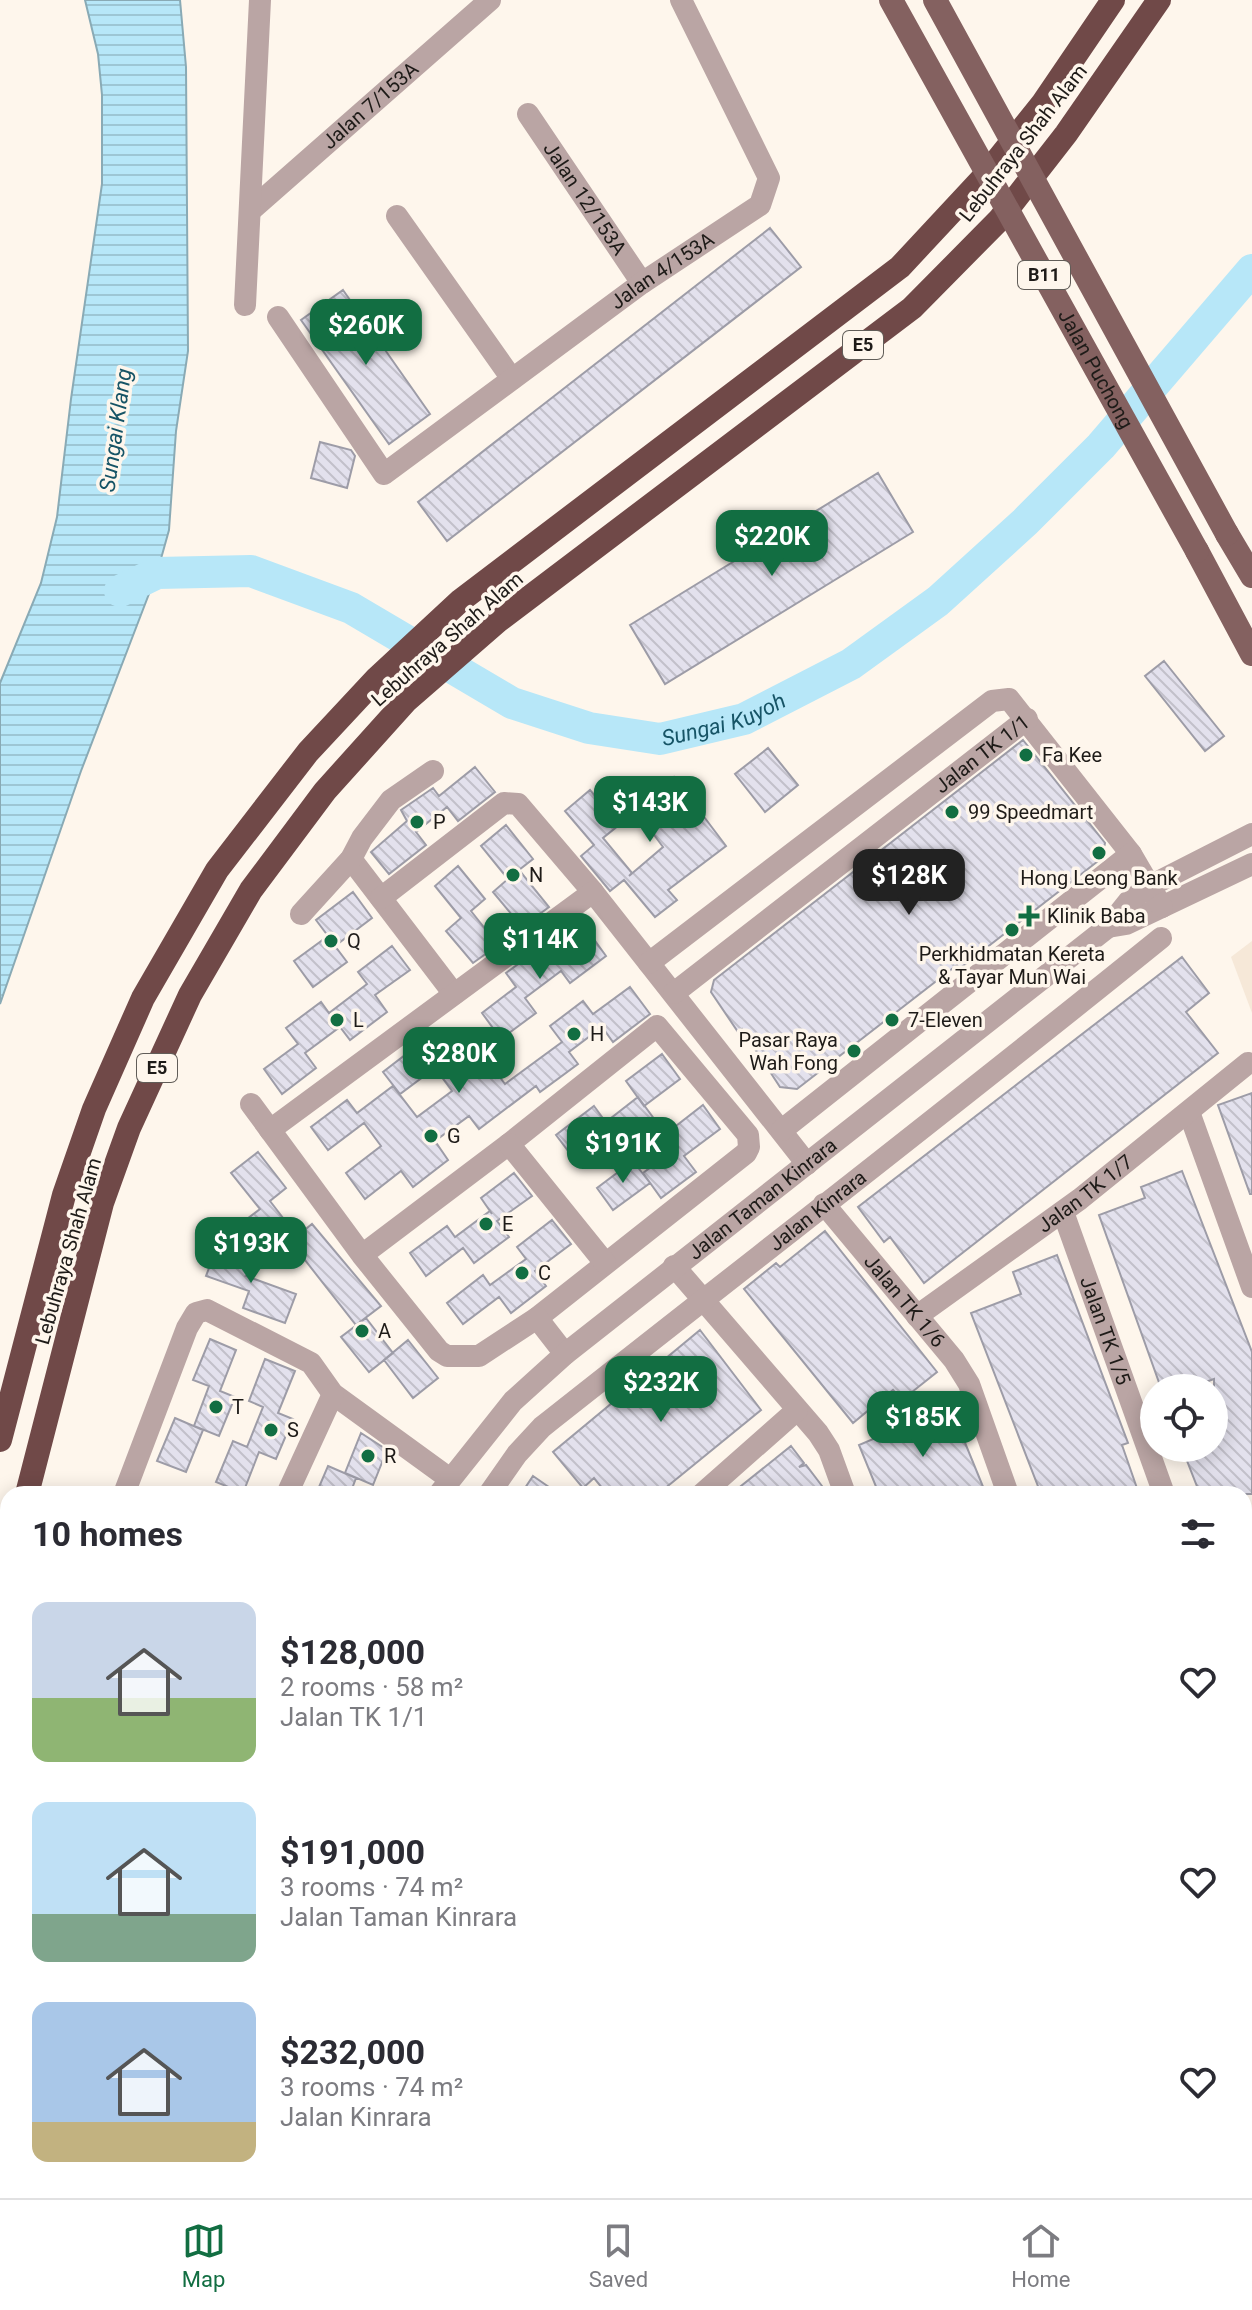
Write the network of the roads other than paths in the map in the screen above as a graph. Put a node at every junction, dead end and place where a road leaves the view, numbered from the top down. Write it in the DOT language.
graph roads {
  1 [pos="260,0"];
  2 [pos="490,0"];
  3 [pos="681,0"];
  4 [pos="891,0"];
  5 [pos="935,0"];
  6 [pos="1113,0"];
  7 [pos="1159,0"];
  8 [pos="528,114"];
  9 [pos="250,211"];
  10 [pos="397,216"];
  11 [pos="642,283"];
  12 [pos="245,305"];
  13 [pos="278,317"];
  14 [pos="512,379"];
  15 [pos="1252,576"];
  16 [pos="1252,654"];
  17 [pos="1027,719"];
  18 [pos="433,771"];
  19 [pos="1252,834"];
  20 [pos="1131,854"];
  21 [pos="351,859"];
  22 [pos="1252,864"];
  23 [pos="1150,886"];
  24 [pos="593,892"];
  25 [pos="381,898"];
  26 [pos="1162,907"];
  27 [pos="301,914"];
  28 [pos="1108,927"];
  29 [pos="1161,938"];
  30 [pos="649,963"];
  31 [pos="674,993"];
  32 [pos="454,994"];
  33 [pos="1248,1063"];
  34 [pos="251,1104"];
  35 [pos="1189,1112"];
  36 [pos="270,1130"];
  37 [pos="782,1130"];
  38 [pos="509,1144"];
  39 [pos="807,1164"];
  40 [pos="824,1204"];
  41 [pos="1063,1212"];
  42 [pos="362,1255"];
  43 [pos="605,1263"];
  44 [pos="674,1266"];
  45 [pos="1252,1287"];
  46 [pos="703,1300"];
  47 [pos="917,1316"];
  48 [pos="537,1318"];
  49 [pos="565,1354"];
  50 [pos="333,1394"];
  51 [pos="797,1410"];
  52 [pos="0,1440"];
  53 [pos="29,1486"];
  54 [pos="131,1486"];
  55 [pos="291,1486"];
  56 [pos="444,1486"];
  57 [pos="495,1486"];
  58 [pos="711,1486"];
  59 [pos="842,1486"];
  60 [pos="1005,1486"];
  61 [pos="1161,1486"];
  1 -- 9 [label="street"];
  2 -- 9 [label="street, Jalan 7/153A"];
  3 -- 11 [label="street, Jalan 4/153A"];
  4 -- 16 [label="main road, Jalan Puchong / B11, bridge"];
  5 -- 15 [label="main road, Jalan Puchong / B11, bridge"];
  6 -- 52 [label="highway, Lebuhraya Shah Alam / E5"];
  7 -- 53 [label="highway, Lebuhraya Shah Alam / E5"];
  8 -- 11 [label="street, Jalan 12/153A"];
  9 -- 12 [label="street"];
  10 -- 14 [label="street"];
  11 -- 14 [label="street, Jalan 4/153A"];
  13 -- 14 [label="street, Jalan 4/153A"];
  17 -- 20 [label="street"];
  17 -- 30 [label="street, Jalan TK 1/1"];
  17 -- 31 [label="street, Jalan TK 1/1"];
  18 -- 21 [label="street"];
  19 -- 23 [label="street, Jalan Taman Kinrara"];
  20 -- 23 [label="street"];
  20 -- 37 [label="street"];
  21 -- 25 [label="street"];
  21 -- 27 [label="street"];
  22 -- 26 [label="street, Jalan Taman Kinrara"];
  23 -- 26 [label="street"];
  23 -- 28 [label="street, Jalan Taman Kinrara"];
  24 -- 25 [label="street"];
  24 -- 30 [label="street"];
  24 -- 32 [label="street"];
  25 -- 32 [label="street"];
  26 -- 28 [label="street, Jalan Taman Kinrara"];
  28 -- 39 [label="street, Jalan Taman Kinrara"];
  29 -- 40 [label="street, Jalan Kinrara"];
  30 -- 31 [label="street"];
  31 -- 37 [label="street"];
  32 -- 36 [label="street"];
  33 -- 35 [label="street, Jalan TK 1/7"];
  34 -- 36 [label="street"];
  35 -- 41 [label="street, Jalan TK 1/7"];
  35 -- 45 [label="street"];
  36 -- 42 [label="street"];
  37 -- 39 [label="street"];
  38 -- 42 [label="street"];
  38 -- 43 [label="street"];
  38 -- 43 [label="street"];
  39 -- 44 [label="street, Jalan Taman Kinrara"];
  40 -- 46 [label="street, Jalan Kinrara"];
  40 -- 47 [label="street, Jalan TK 1/6"];
  41 -- 47 [label="street, Jalan TK 1/7"];
  41 -- 61 [label="street, Jalan TK 1/5"];
  42 -- 48 [label="street"];
  43 -- 48 [label="street"];
  44 -- 46 [label="street"];
  44 -- 49 [label="street, Jalan Taman Kinrara"];
  46 -- 51 [label="street"];
  46 -- 57 [label="street, Jalan Kinrara"];
  47 -- 60 [label="street, Jalan TK 1/6"];
  48 -- 49 [label="street"];
  49 -- 56 [label="street, Jalan Taman Kinrara"];
  50 -- 54 [label="street"];
  50 -- 55 [label="street"];
  50 -- 56 [label="street"];
  51 -- 58 [label="street"];
  51 -- 59 [label="street"];
}
